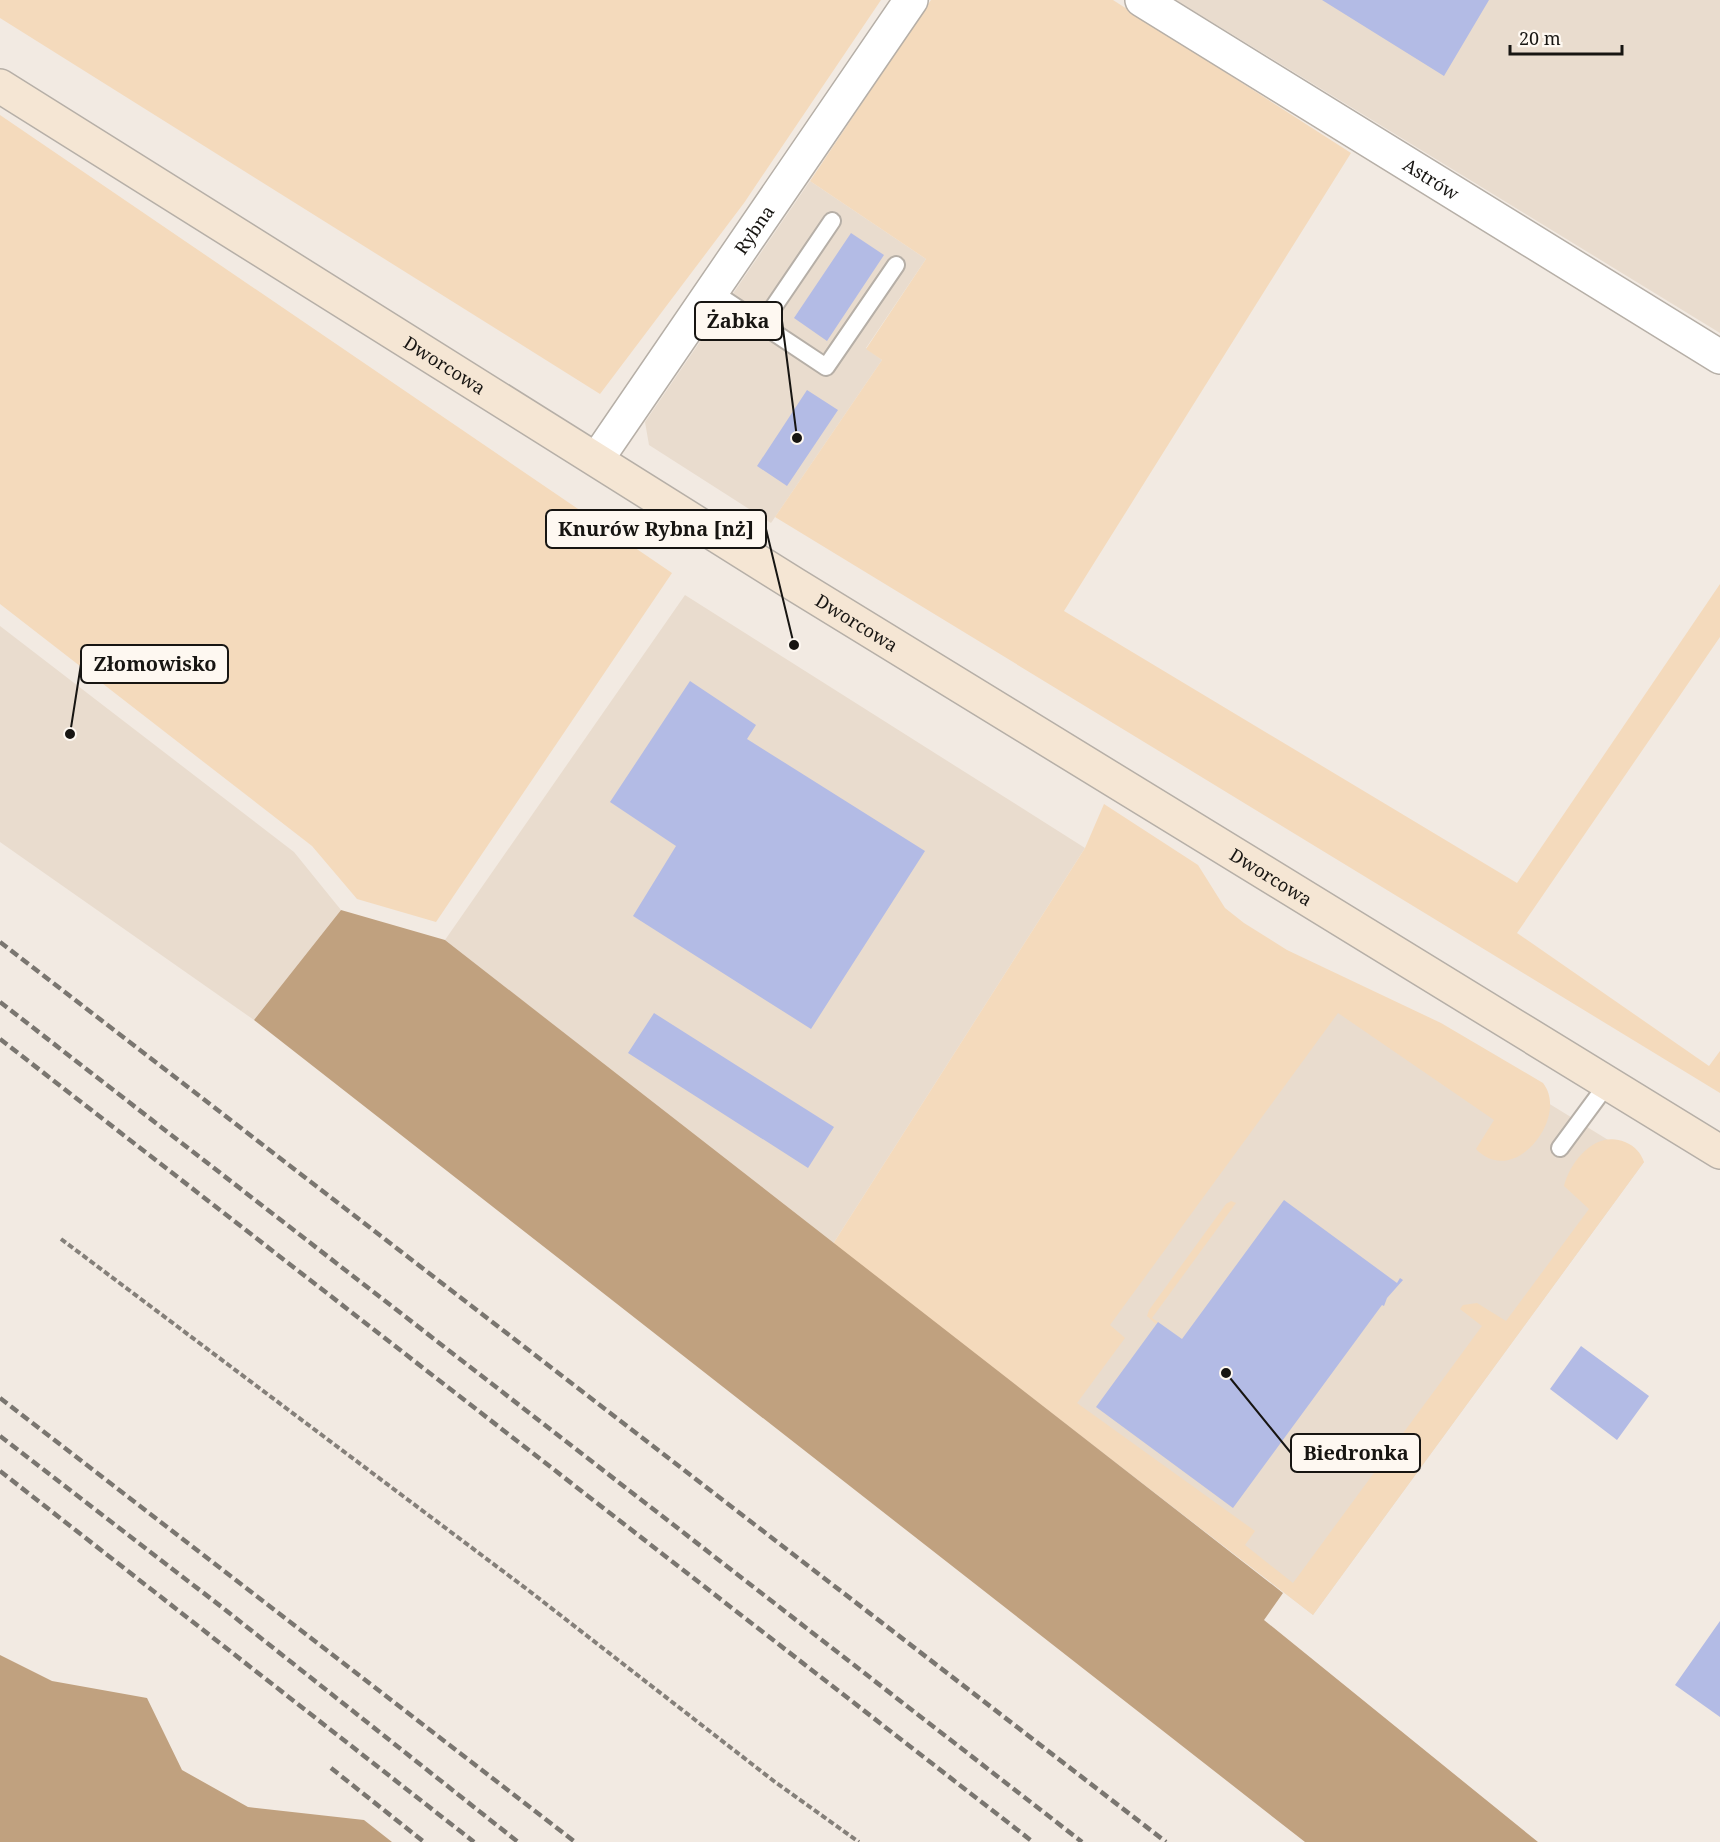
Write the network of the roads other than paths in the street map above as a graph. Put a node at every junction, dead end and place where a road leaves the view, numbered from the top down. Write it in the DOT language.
graph roads {
  1 [pos="911,0"];
  2 [pos="1142,0"];
  3 [pos="0,86"];
  4 [pos="832,221"];
  5 [pos="896,265"];
  6 [pos="710,290"];
  7 [pos="762,324"];
  8 [pos="1720,357"];
  9 [pos="597,459"];
  10 [pos="1608,1083"];
  11 [pos="1560,1148"];
  12 [pos="1720,1152"];
  1 -- 6 [label="street, Rybna"];
  2 -- 8 [label="street, Astrów"];
  3 -- 9 [label="main road, Dworcowa"];
  4 -- 7 [label="lane"];
  5 -- 7 [label="lane"];
  6 -- 7 [label="lane"];
  6 -- 9 [label="street, Rybna"];
  9 -- 10 [label="main road, Dworcowa"];
  10 -- 11 [label="lane"];
  10 -- 12 [label="main road, Dworcowa"];
}
